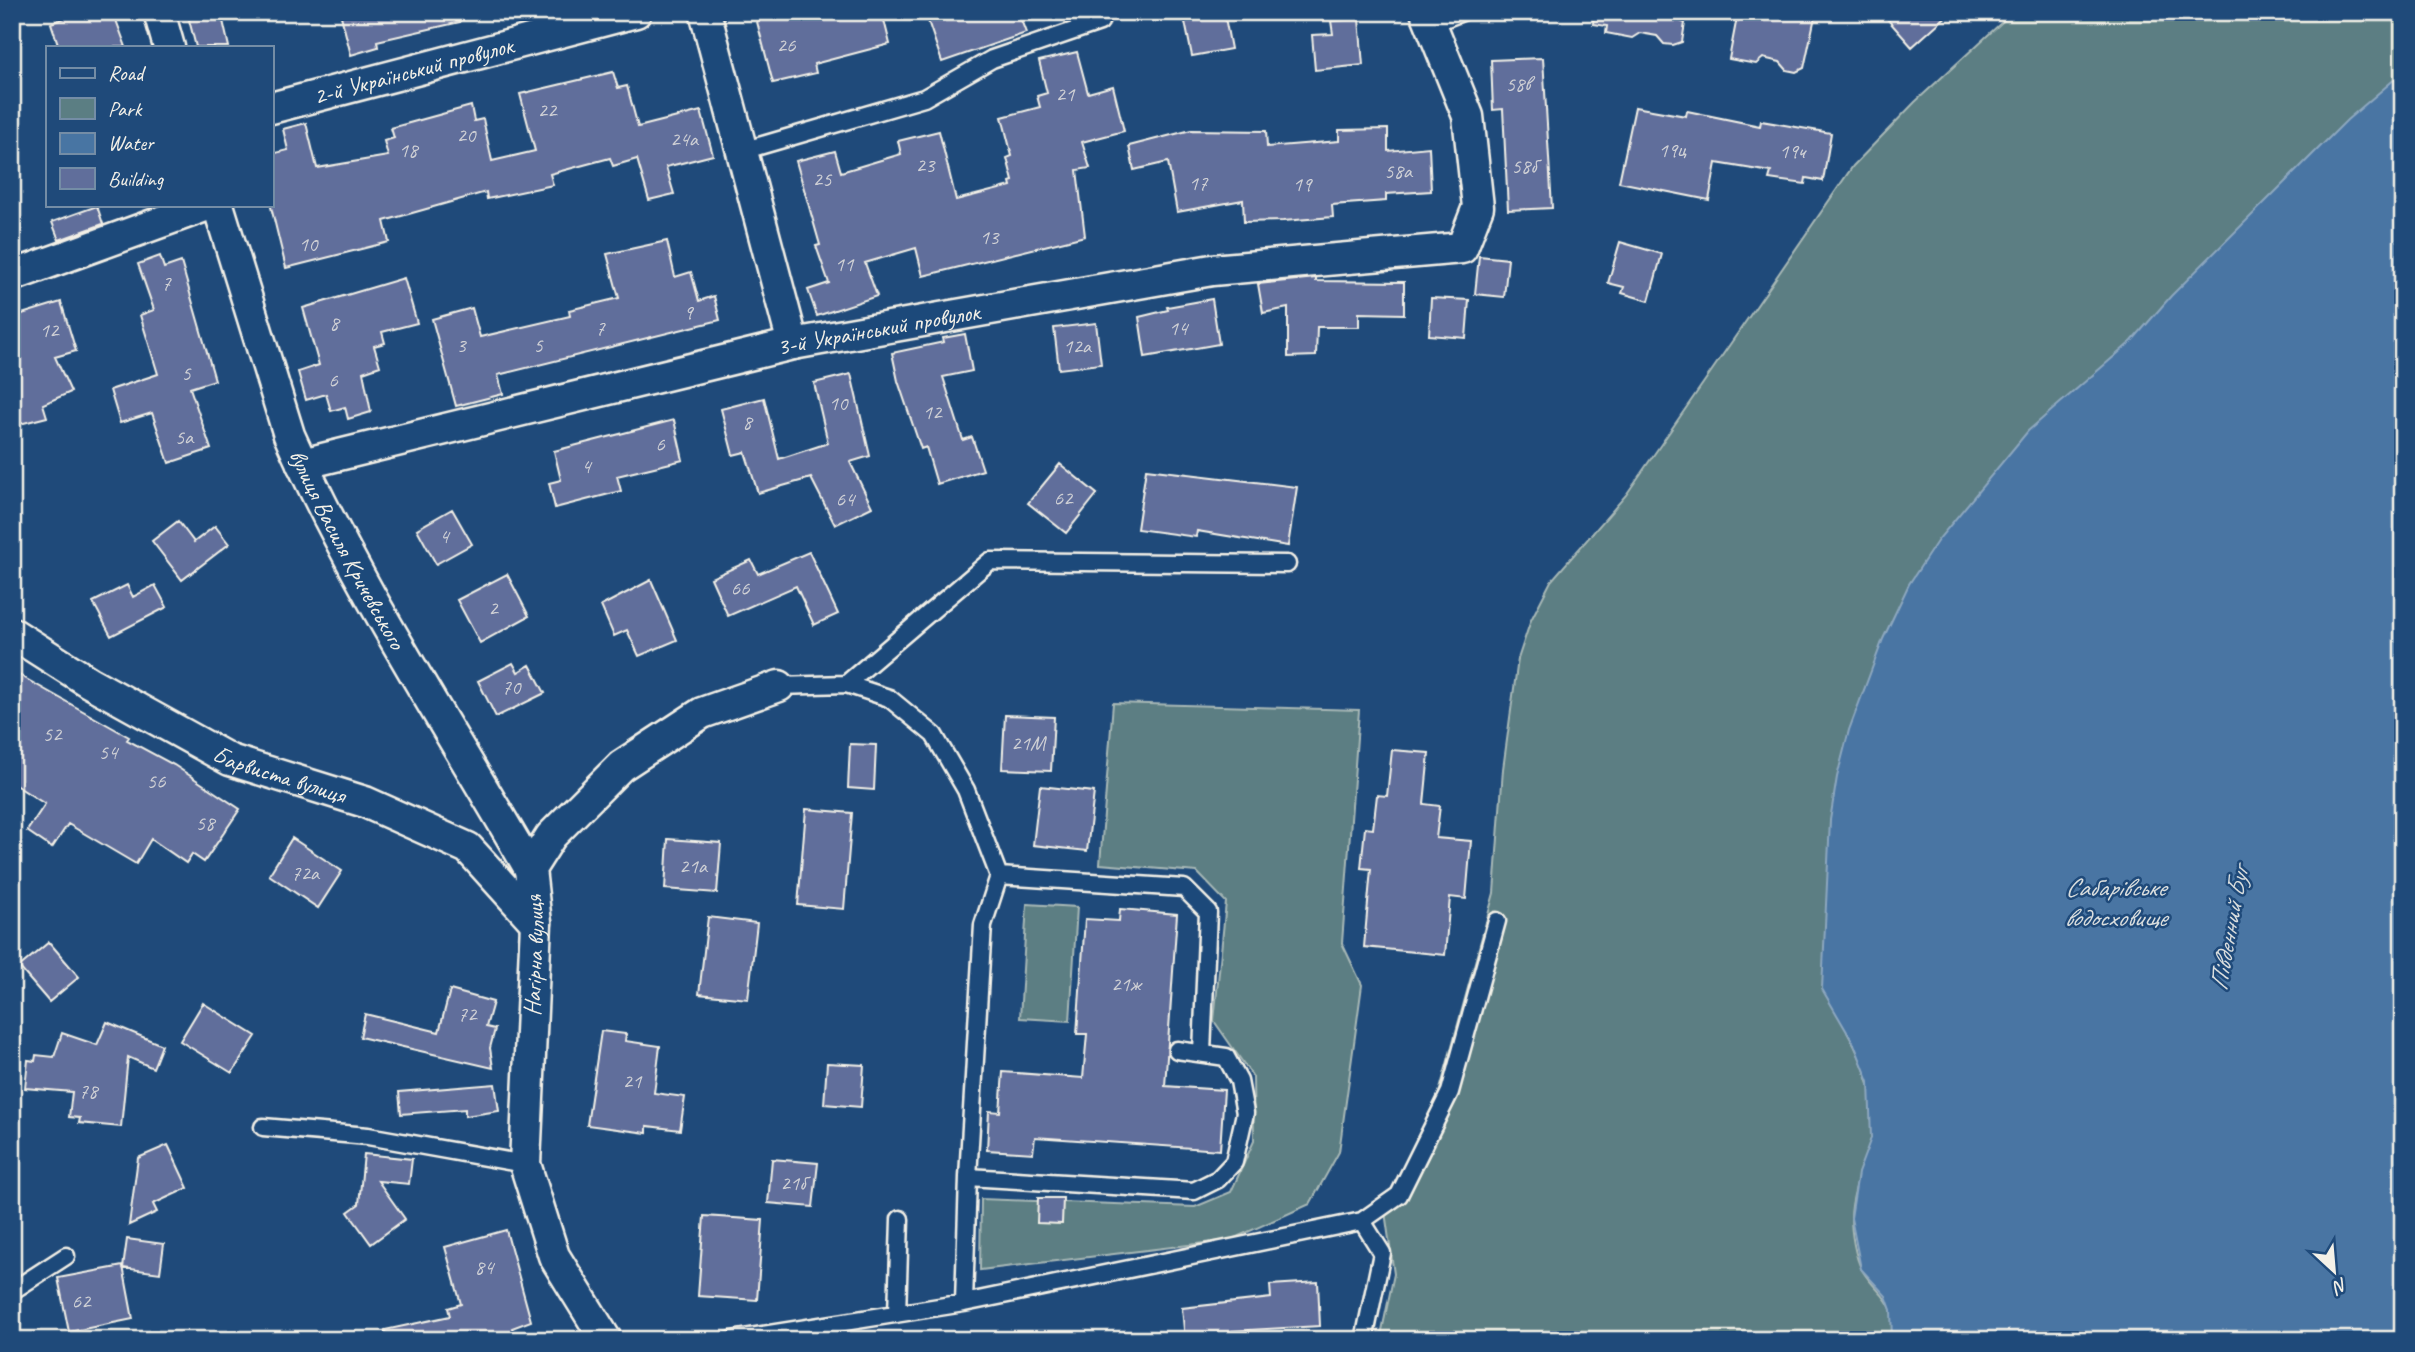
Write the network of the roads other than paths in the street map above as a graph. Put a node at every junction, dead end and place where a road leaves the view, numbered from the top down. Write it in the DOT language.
graph roads {
  1 [pos="159,12"];
  2 [pos="636,12"];
  3 [pos="705,12"];
  4 [pos="1462,12"];
  5 [pos="1428,18"];
  6 [pos="1100,22"];
  7 [pos="169,46"];
  8 [pos="273,107"];
  9 [pos="742,151"];
  10 [pos="205,206"];
  11 [pos="218,206"];
  12 [pos="12,276"];
  13 [pos="793,344"];
  14 [pos="302,464"];
  15 [pos="1287,564"];
  16 [pos="12,633"];
  17 [pos="846,684"];
  18 [pos="779,686"];
  19 [pos="530,869"];
  20 [pos="999,876"];
  21 [pos="1497,921"];
  22 [pos="536,923"];
  23 [pos="1177,1051"];
  24 [pos="1202,1052"];
  25 [pos="263,1127"];
  26 [pos="525,1164"];
  27 [pos="968,1177"];
  28 [pos="900,1219"];
  29 [pos="1362,1221"];
  30 [pos="66,1256"];
  31 [pos="12,1291"];
  32 [pos="964,1303"];
  33 [pos="897,1314"];
  34 [pos="606,1340"];
  35 [pos="731,1340"];
  36 [pos="1364,1340"];
  1 -- 7 [label="street"];
  2 -- 8 [label="street, 2-й Український провулок"];
  3 -- 9 [label="street"];
  4 -- 5 [label="lane"];
  5 -- 13 [label="street, 3-й Український провулок"];
  6 -- 9 [label="lane"];
  9 -- 13 [label="street"];
  10 -- 12 [label="street"];
  11 -- 14 [label="street, вулиця Василя Кричевського"];
  13 -- 14 [label="street, 3-й Український провулок"];
  14 -- 19 [label="street, вулиця Василя Кричевського"];
  15 -- 17 [label="lane"];
  16 -- 22 [label="street, Барвиста вулиця"];
  17 -- 18 [label="lane"];
  17 -- 20 [label="lane"];
  18 -- 19 [label="street, Нагірна вулиця"];
  19 -- 22 [label="street, Нагірна вулиця"];
  20 -- 24 [label="lane"];
  20 -- 27 [label="lane"];
  21 -- 29 [label="lane"];
  22 -- 26 [label="street, Нагірна вулиця"];
  23 -- 24 [label="lane"];
  24 -- 27 [label="lane"];
  25 -- 26 [label="lane"];
  26 -- 34 [label="street, Нагірна вулиця"];
  27 -- 32 [label="lane"];
  28 -- 33 [label="lane"];
  29 -- 32 [label="lane"];
  29 -- 36 [label="lane"];
  30 -- 31 [label="lane"];
  32 -- 33 [label="lane"];
  33 -- 35 [label="lane"];
}
